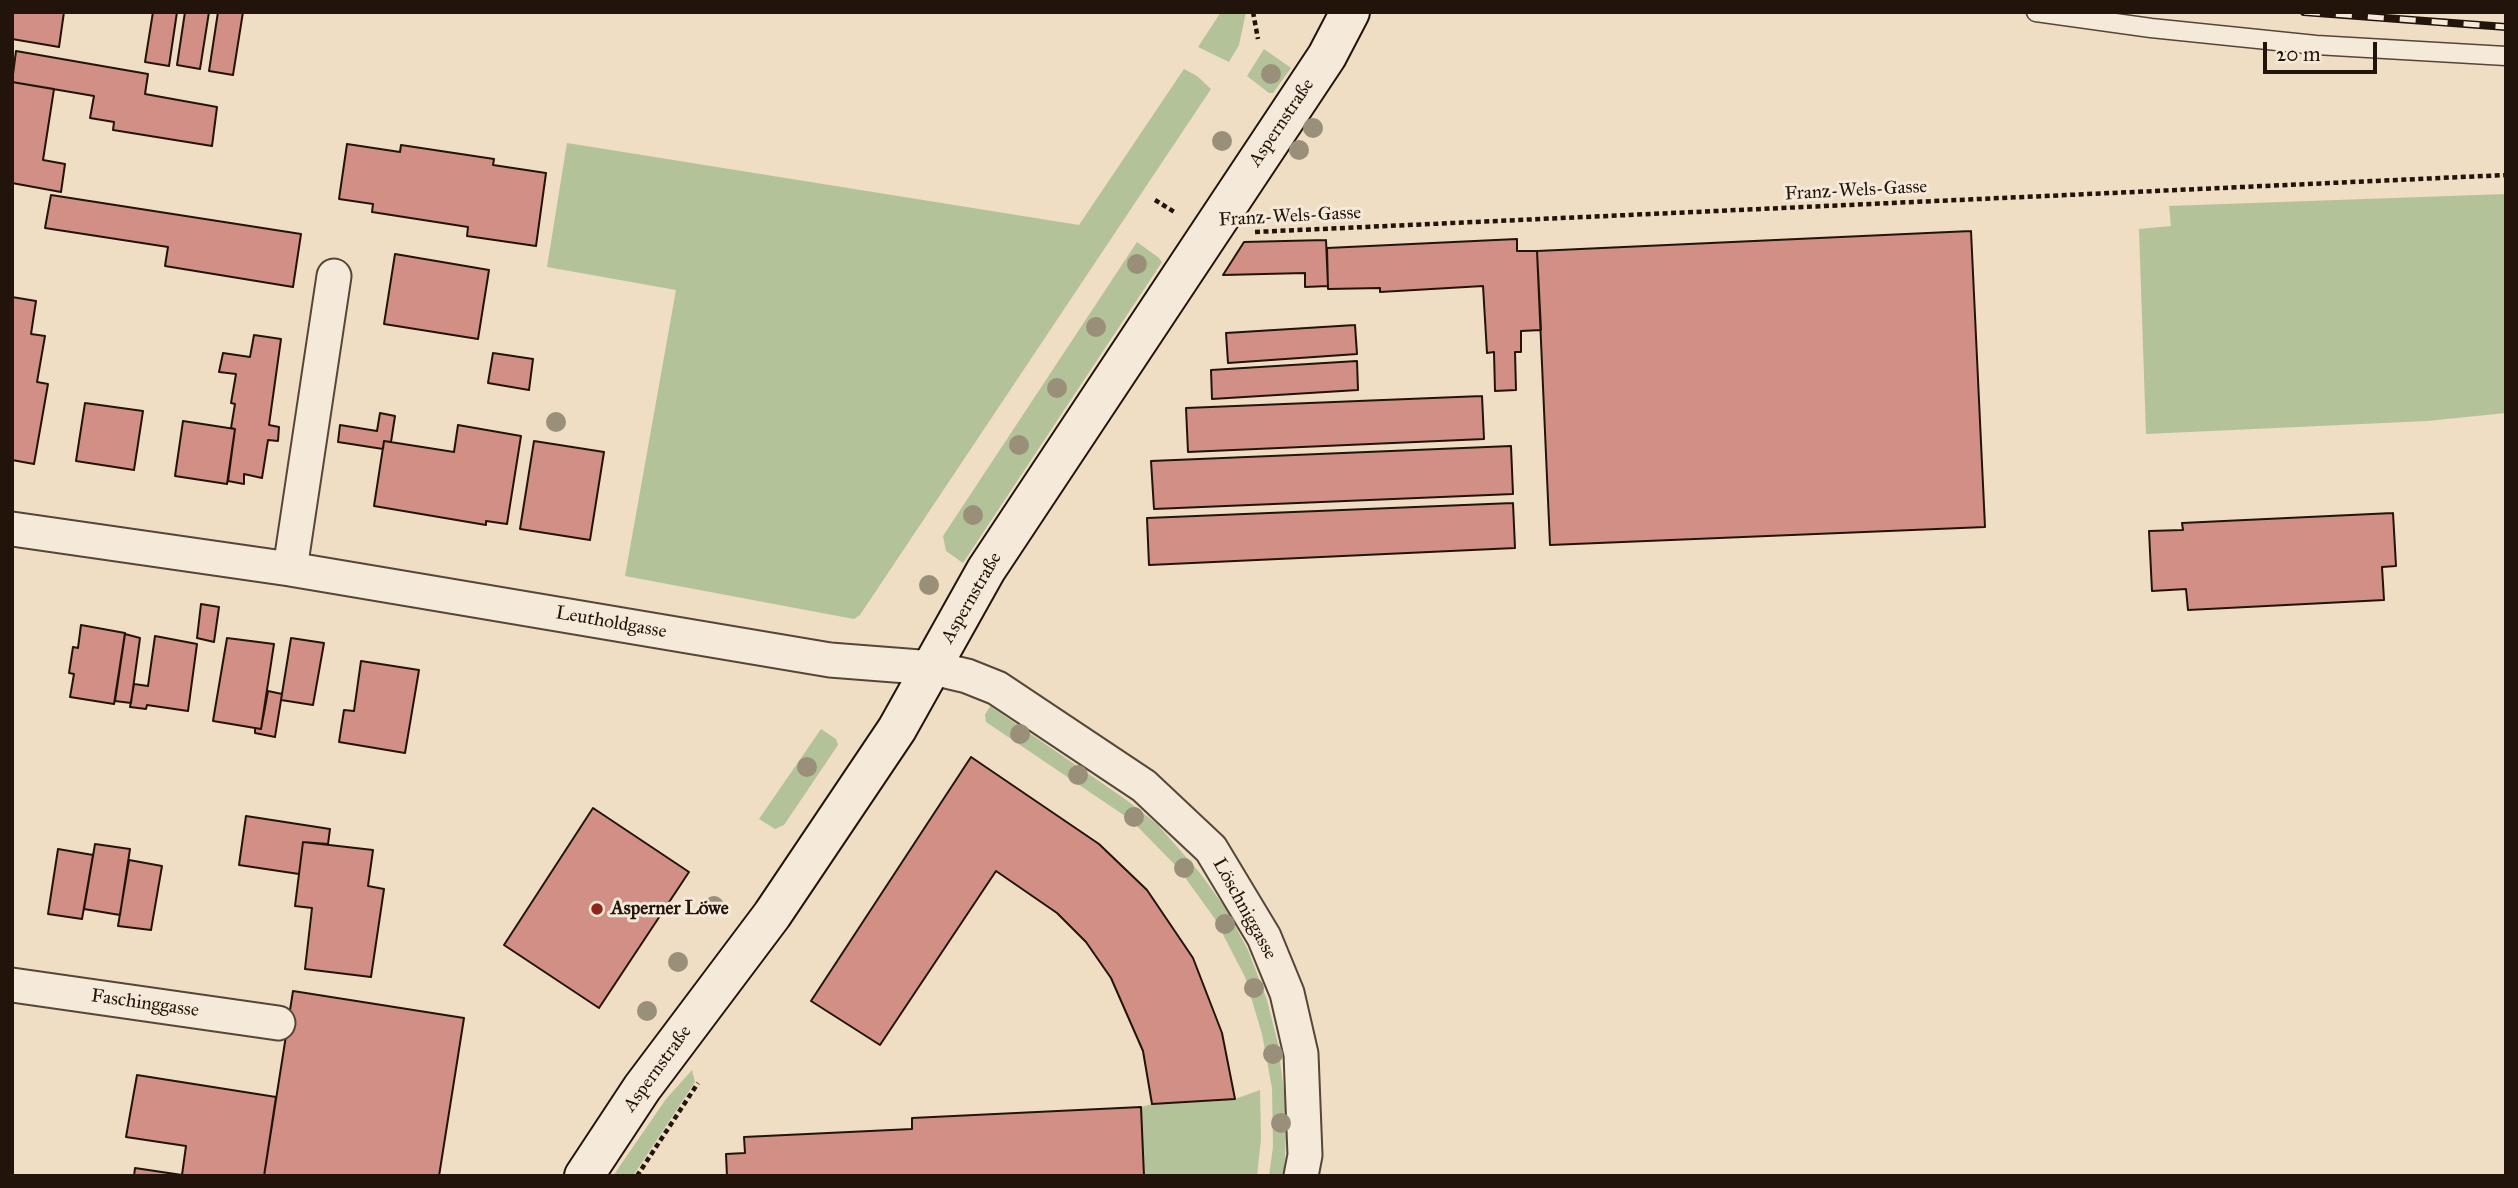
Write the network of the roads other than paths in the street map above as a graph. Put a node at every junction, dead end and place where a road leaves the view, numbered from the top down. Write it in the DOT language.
graph roads {
  1 [pos="1350,12"];
  2 [pos="2036,12"];
  3 [pos="2506,56"];
  4 [pos="334,276"];
  5 [pos="12,529"];
  6 [pos="290,569"];
  7 [pos="933,668"];
  8 [pos="12,985"];
  9 [pos="278,1023"];
  10 [pos="584,1176"];
  11 [pos="1301,1176"];
  1 -- 7 [label="street, Aspernstraße"];
  2 -- 3 [label="lane"];
  4 -- 6 [label="street"];
  5 -- 6 [label="street, Leutholdgasse"];
  6 -- 7 [label="street, Leutholdgasse"];
  7 -- 10 [label="street, Aspernstraße"];
  7 -- 11 [label="street, Löschniggasse"];
  8 -- 9 [label="street, Faschinggasse"];
}
